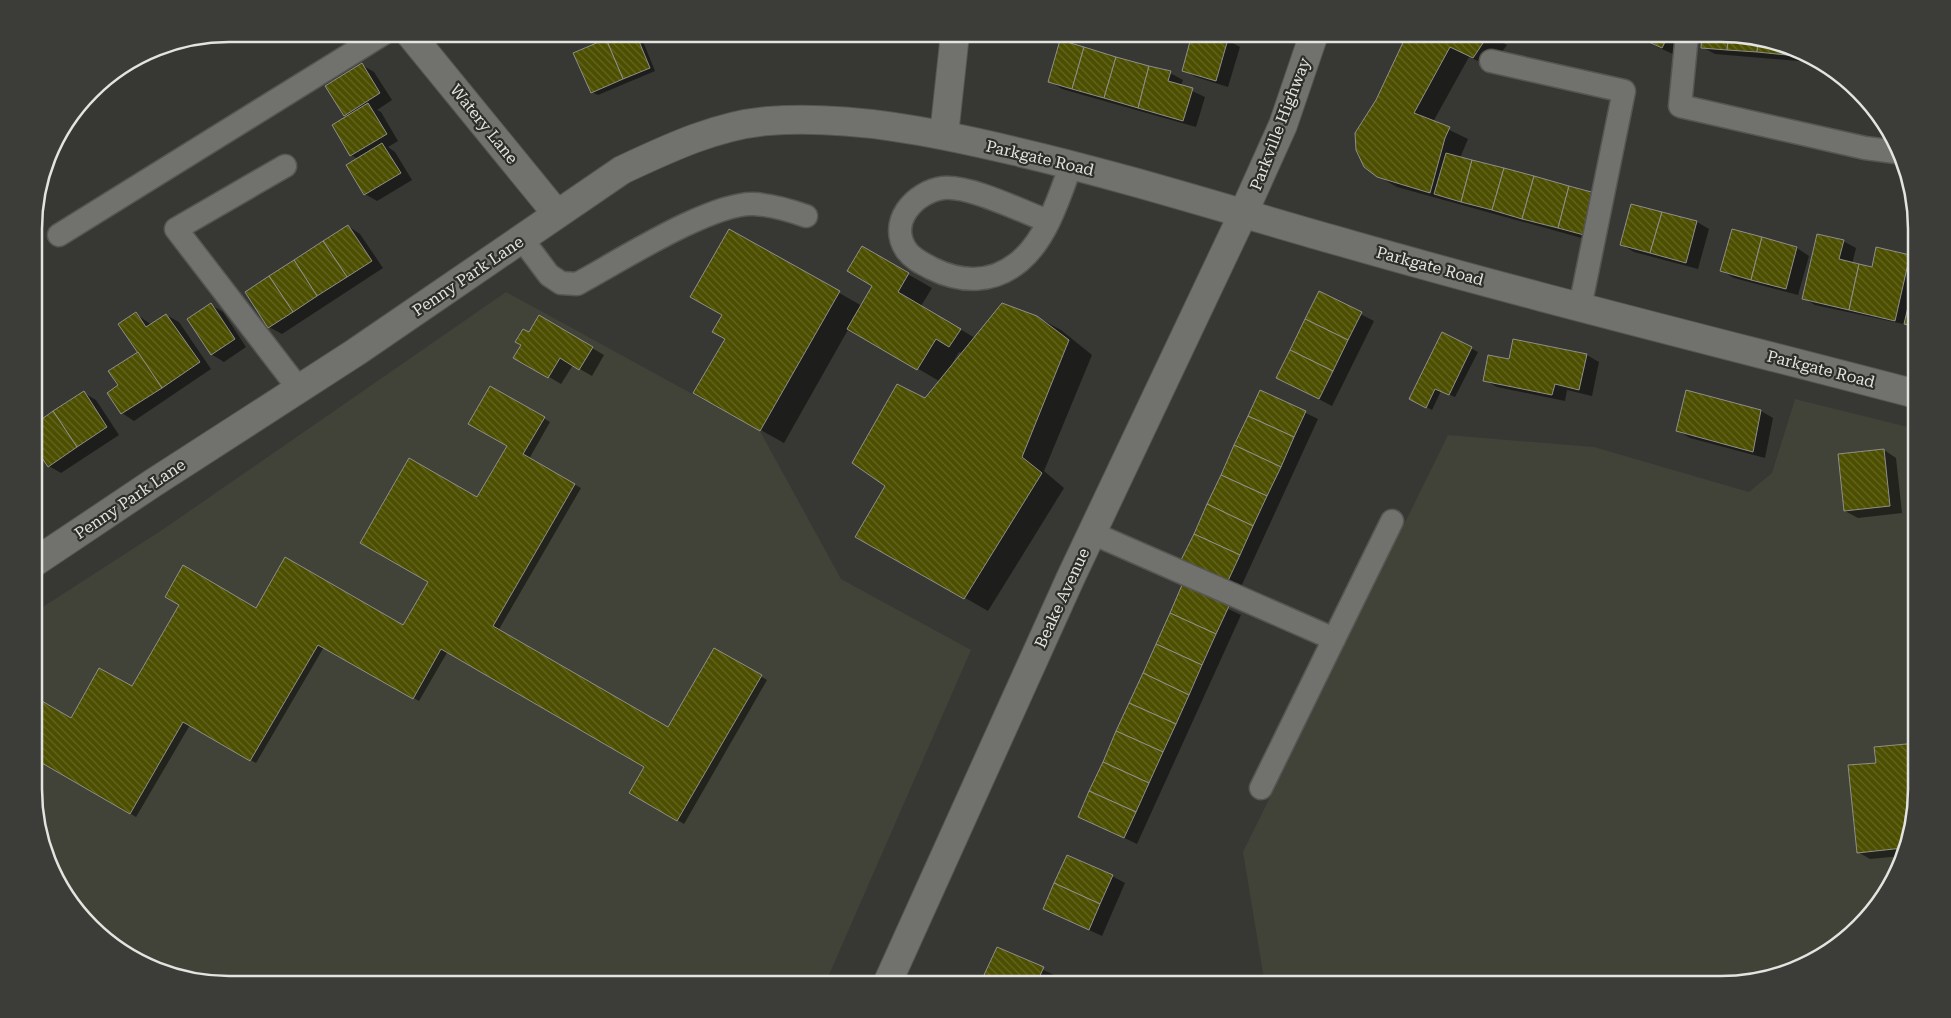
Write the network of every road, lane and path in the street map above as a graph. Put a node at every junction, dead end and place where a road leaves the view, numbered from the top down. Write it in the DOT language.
graph roads {
  1 [pos="370,42"];
  2 [pos="417,42"];
  3 [pos="954,42"];
  4 [pos="1311,42"];
  5 [pos="1686,42"];
  6 [pos="1491,62"];
  7 [pos="944,135"];
  8 [pos="1891,151"];
  9 [pos="1071,165"];
  10 [pos="285,166"];
  11 [pos="557,214"];
  12 [pos="1244,214"];
  13 [pos="806,216"];
  14 [pos="1048,220"];
  15 [pos="60,235"];
  16 [pos="522,238"];
  17 [pos="1580,307"];
  18 [pos="299,389"];
  19 [pos="1908,392"];
  20 [pos="1392,521"];
  21 [pos="1092,533"];
  22 [pos="42,557"];
  23 [pos="1334,639"];
  24 [pos="1261,788"];
  25 [pos="891,976"];
  1 -- 15 [label="lane"];
  2 -- 11 [label="street, Watery Lane"];
  3 -- 7 [label="street"];
  4 -- 12 [label="street, Parkville Highway"];
  5 -- 8 [label="lane"];
  6 -- 17 [label="lane"];
  7 -- 9 [label="street, Parkgate Road"];
  7 -- 11 [label="street, Penny Park Lane"];
  9 -- 12 [label="street, Parkgate Road"];
  9 -- 14 [label="lane"];
  10 -- 18 [label="lane"];
  11 -- 16 [label="street, Penny Park Lane"];
  12 -- 17 [label="street, Parkgate Road"];
  12 -- 21 [label="street, Beake Avenue"];
  13 -- 16 [label="lane"];
  14 -- 14 [label="lane"];
  16 -- 18 [label="street, Penny Park Lane"];
  17 -- 19 [label="street, Parkgate Road"];
  18 -- 22 [label="street, Penny Park Lane"];
  20 -- 23 [label="lane"];
  21 -- 23 [label="lane"];
  21 -- 25 [label="street, Beake Avenue"];
  23 -- 24 [label="lane"];
}
